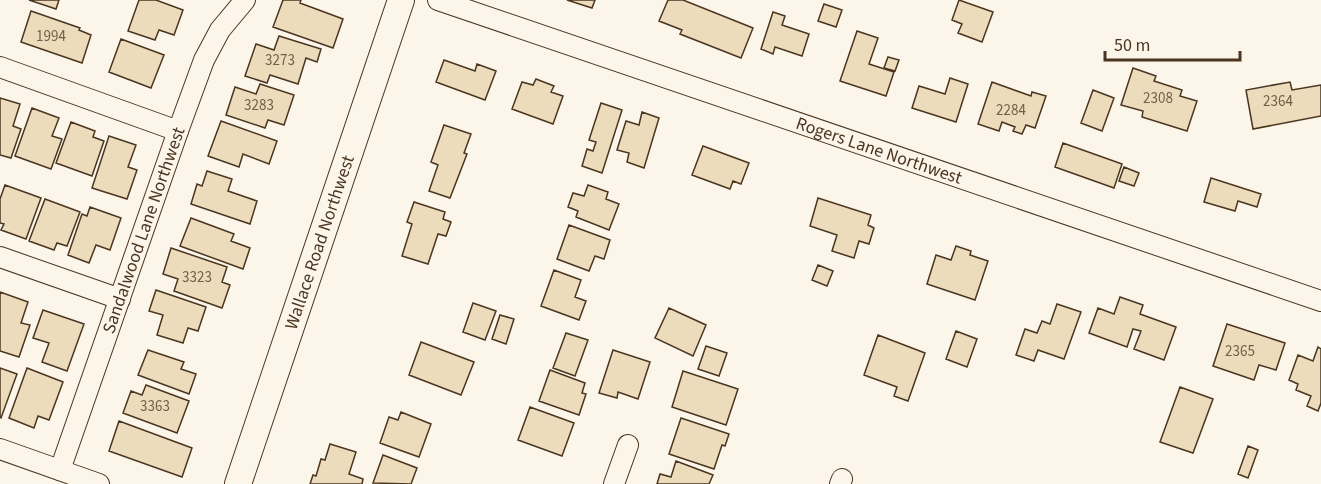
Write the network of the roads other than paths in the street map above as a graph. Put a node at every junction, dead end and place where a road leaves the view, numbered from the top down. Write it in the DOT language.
graph roads {
  1 [pos="245,0"];
  2 [pos="401,0"];
  3 [pos="438,0"];
  4 [pos="0,67"];
  5 [pos="178,131"];
  6 [pos="0,257"];
  7 [pos="120,299"];
  8 [pos="1321,301"];
  9 [pos="628,445"];
  10 [pos="0,450"];
  11 [pos="60,470"];
  12 [pos="99,484"];
  13 [pos="238,484"];
  14 [pos="614,484"];
  1 -- 5 [label="street, Sandalwood Lane Northwest"];
  2 -- 13 [label="main road, Wallace Road Northwest"];
  3 -- 8 [label="street, Rogers Lane Northwest"];
  4 -- 5 [label="street"];
  5 -- 7 [label="street, Sandalwood Lane Northwest"];
  6 -- 7 [label="street"];
  7 -- 11 [label="street, Sandalwood Lane Northwest"];
  9 -- 14 [label="street"];
  10 -- 11 [label="street"];
  11 -- 12 [label="street"];
}
